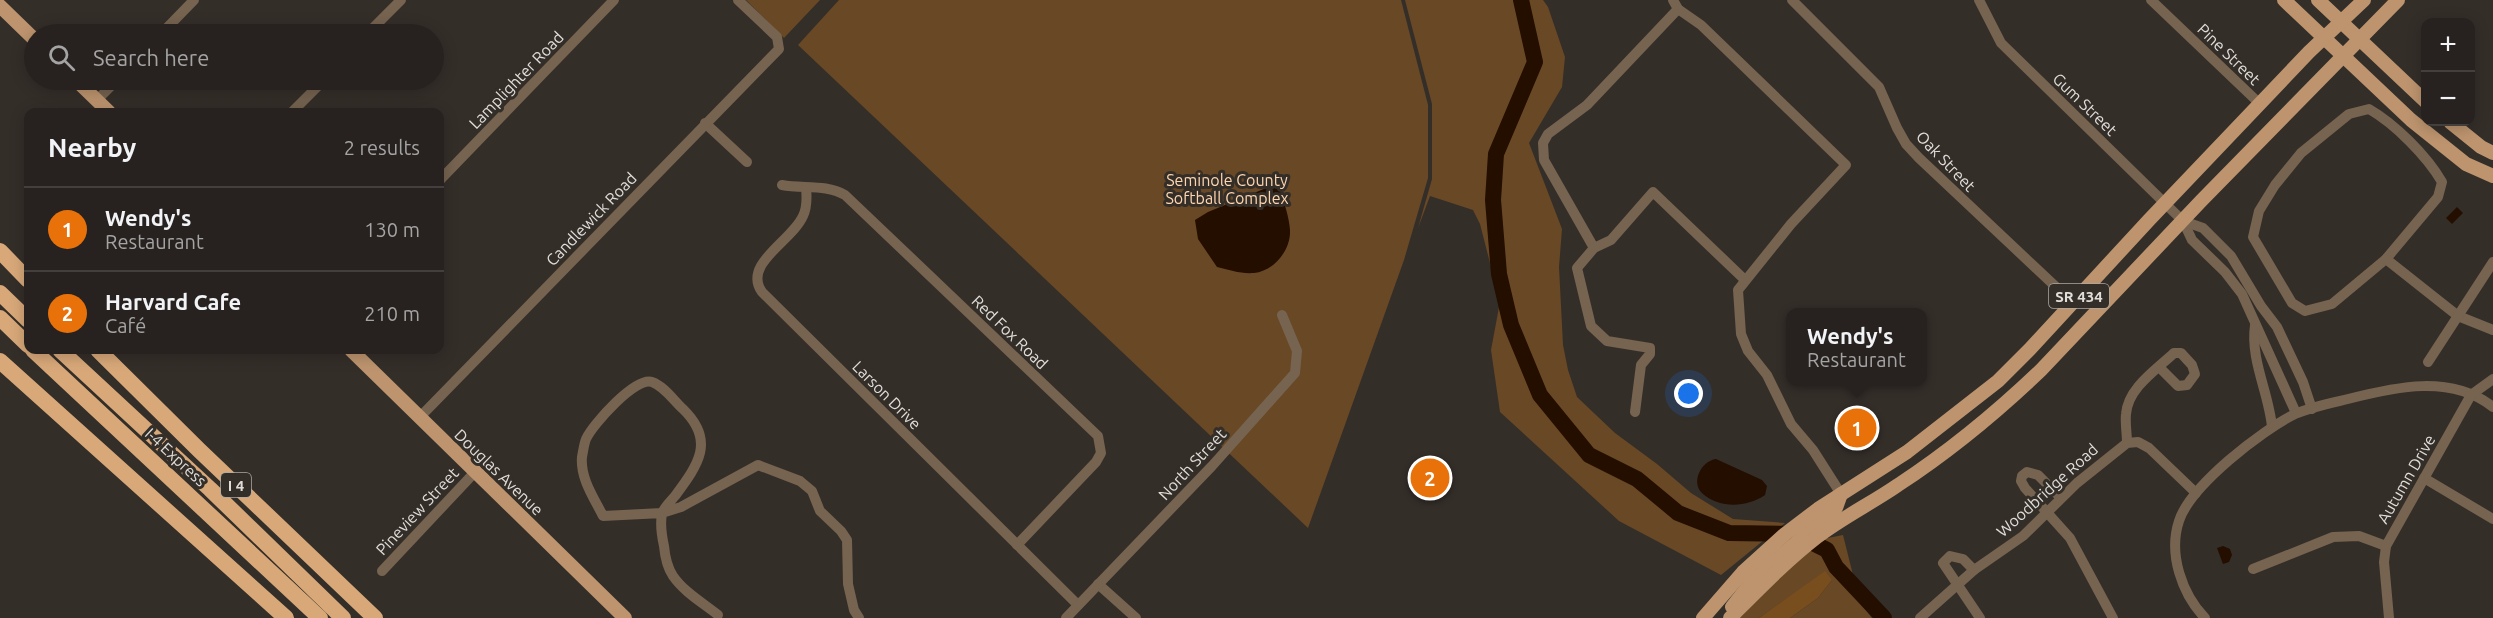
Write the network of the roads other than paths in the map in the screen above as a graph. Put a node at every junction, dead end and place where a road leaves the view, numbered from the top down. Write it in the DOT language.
graph roads {
  1 [pos="194,0"];
  2 [pos="401,0"];
  3 [pos="614,0"];
  4 [pos="738,0"];
  5 [pos="1792,0"];
  6 [pos="1979,0"];
  7 [pos="2151,0"];
  8 [pos="2284,0"];
  9 [pos="2318,0"];
  10 [pos="2364,0"];
  11 [pos="2398,0"];
  12 [pos="1675,5"];
  13 [pos="3,6"];
  14 [pos="2342,22"];
  15 [pos="171,24"];
  16 [pos="377,24"];
  17 [pos="24,28"];
  18 [pos="2325,38"];
  19 [pos="2360,39"];
  20 [pos="2343,55"];
  21 [pos="86,90"];
  22 [pos="107,90"];
  23 [pos="314,90"];
  24 [pos="2421,97"];
  25 [pos="97,100"];
  26 [pos="2260,104"];
  27 [pos="105,108"];
  28 [pos="296,108"];
  29 [pos="705,123"];
  30 [pos="2455,126"];
  31 [pos="2493,153"];
  32 [pos="747,162"];
  33 [pos="444,176"];
  34 [pos="2493,176"];
  35 [pos="782,185"];
  36 [pos="806,188"];
  37 [pos="2165,203"];
  38 [pos="2183,221"];
  39 [pos="1594,248"];
  40 [pos="0,251"];
  41 [pos="2386,259"];
  42 [pos="2493,262"];
  43 [pos="24,276"];
  44 [pos="1745,280"];
  45 [pos="0,293"];
  46 [pos="2073,303"];
  47 [pos="1282,315"];
  48 [pos="24,316"];
  49 [pos="2458,316"];
  50 [pos="0,318"];
  51 [pos="2255,325"];
  52 [pos="2493,330"];
  53 [pos="24,341"];
  54 [pos="37,354"];
  55 [pos="64,354"];
  56 [pos="102,354"];
  57 [pos="355,354"];
  58 [pos="0,361"];
  59 [pos="2428,362"];
  60 [pos="2159,367"];
  61 [pos="2493,379"];
  62 [pos="2471,395"];
  63 [pos="2493,407"];
  64 [pos="2312,409"];
  65 [pos="1635,412"];
  66 [pos="2296,413"];
  67 [pos="420,417"];
  68 [pos="2272,428"];
  69 [pos="2127,443"];
  70 [pos="1101,449"];
  71 [pos="1114,450"];
  72 [pos="475,472"];
  73 [pos="2424,478"];
  74 [pos="2196,493"];
  75 [pos="1841,494"];
  76 [pos="2061,498"];
  77 [pos="662,513"];
  78 [pos="2048,513"];
  79 [pos="2493,519"];
  80 [pos="1017,545"];
  81 [pos="2386,546"];
  82 [pos="2253,569"];
  83 [pos="1974,570"];
  84 [pos="382,571"];
  85 [pos="1098,584"];
  86 [pos="1957,585"];
  87 [pos="1078,605"];
  88 [pos="718,615"];
  89 [pos="286,618"];
  90 [pos="320,618"];
  91 [pos="343,618"];
  92 [pos="375,618"];
  93 [pos="625,618"];
  94 [pos="859,618"];
  95 [pos="1066,618"];
  96 [pos="1136,618"];
  97 [pos="1703,618"];
  98 [pos="1730,618"];
  99 [pos="1920,618"];
  100 [pos="1980,618"];
  101 [pos="2113,618"];
  102 [pos="2205,618"];
  103 [pos="2389,618"];
  1 -- 15 [label="street"];
  2 -- 16 [label="street"];
  3 -- 33 [label="street, Lamplighter Road"];
  4 -- 29 [label="street, Candlewick Road"];
  5 -- 46 [label="street, Oak Street"];
  6 -- 37 [label="street, Gum Street"];
  7 -- 26 [label="street, Pine Street"];
  8 -- 18 [label="main road"];
  9 -- 14 [label="main road"];
  10 -- 14 [label="main road, SR 434"];
  11 -- 19 [label="main road, SR 434"];
  12 -- 39 [label="street"];
  12 -- 44 [label="street"];
  13 -- 17 [label="main road"];
  14 -- 18 [label="main road, SR 434"];
  14 -- 19 [label="main road"];
  18 -- 20 [label="main road"];
  18 -- 26 [label="main road, SR 434"];
  19 -- 20 [label="main road, SR 434"];
  19 -- 24 [label="main road"];
  20 -- 34 [label="main road"];
  20 -- 38 [label="main road, SR 434"];
  21 -- 25 [label="main road"];
  22 -- 25 [label="street"];
  23 -- 28 [label="street"];
  25 -- 27 [label="main road"];
  26 -- 37 [label="main road, SR 434"];
  29 -- 32 [label="street"];
  29 -- 67 [label="street, Candlewick Road"];
  30 -- 31 [label="main road"];
  35 -- 36 [label="street, Red Fox Road"];
  36 -- 70 [label="street, Red Fox Road"];
  36 -- 80 [label="street, Larson Drive"];
  37 -- 38 [label="street, Gum Street"];
  37 -- 46 [label="main road, SR 434"];
  38 -- 51 [label="street"];
  38 -- 64 [label="street"];
  38 -- 98 [label="main road, SR 434"];
  39 -- 44 [label="street"];
  39 -- 65 [label="street"];
  40 -- 43 [label="highway"];
  41 -- 41 [label="street"];
  41 -- 49 [label="street"];
  42 -- 49 [label="street"];
  44 -- 75 [label="street"];
  45 -- 48 [label="highway"];
  46 -- 75 [label="main road, SR 434"];
  47 -- 85 [label="street, North Street"];
  49 -- 52 [label="street"];
  49 -- 59 [label="street"];
  50 -- 53 [label="highway"];
  51 -- 66 [label="street"];
  51 -- 68 [label="street"];
  54 -- 90 [label="highway, I-4 Express"];
  55 -- 91 [label="highway, I-4 Express"];
  56 -- 92 [label="highway, I 4"];
  57 -- 67 [label="main road, Douglas Avenue"];
  58 -- 89 [label="highway"];
  60 -- 69 [label="street"];
  61 -- 62 [label="street"];
  62 -- 63 [label="street"];
  62 -- 64 [label="street"];
  62 -- 73 [label="street, Autumn Drive"];
  64 -- 66 [label="street"];
  66 -- 68 [label="street"];
  67 -- 72 [label="main road, Douglas Avenue"];
  68 -- 74 [label="street"];
  69 -- 74 [label="street"];
  69 -- 76 [label="street, Woodbridge Road"];
  70 -- 71 [label="street"];
  70 -- 80 [label="street"];
  72 -- 84 [label="street, Pineview Street"];
  72 -- 93 [label="main road, Douglas Avenue"];
  73 -- 79 [label="street"];
  73 -- 81 [label="street, Autumn Drive"];
  74 -- 102 [label="street"];
  75 -- 97 [label="main road, SR 434"];
  75 -- 98 [label="main road"];
  76 -- 78 [label="street, Woodbridge Road"];
  76 -- 78 [label="street"];
  77 -- 77 [label="street"];
  77 -- 88 [label="street"];
  77 -- 94 [label="street"];
  78 -- 83 [label="street, Woodbridge Road"];
  78 -- 101 [label="street"];
  80 -- 87 [label="street, Larson Drive"];
  81 -- 82 [label="street"];
  81 -- 103 [label="street, Autumn Drive"];
  83 -- 86 [label="street, Woodbridge Road"];
  83 -- 86 [label="street"];
  85 -- 87 [label="street, North Street"];
  85 -- 96 [label="street"];
  86 -- 99 [label="street, Woodbridge Road"];
  86 -- 100 [label="street"];
  87 -- 95 [label="street, North Street"];
}
